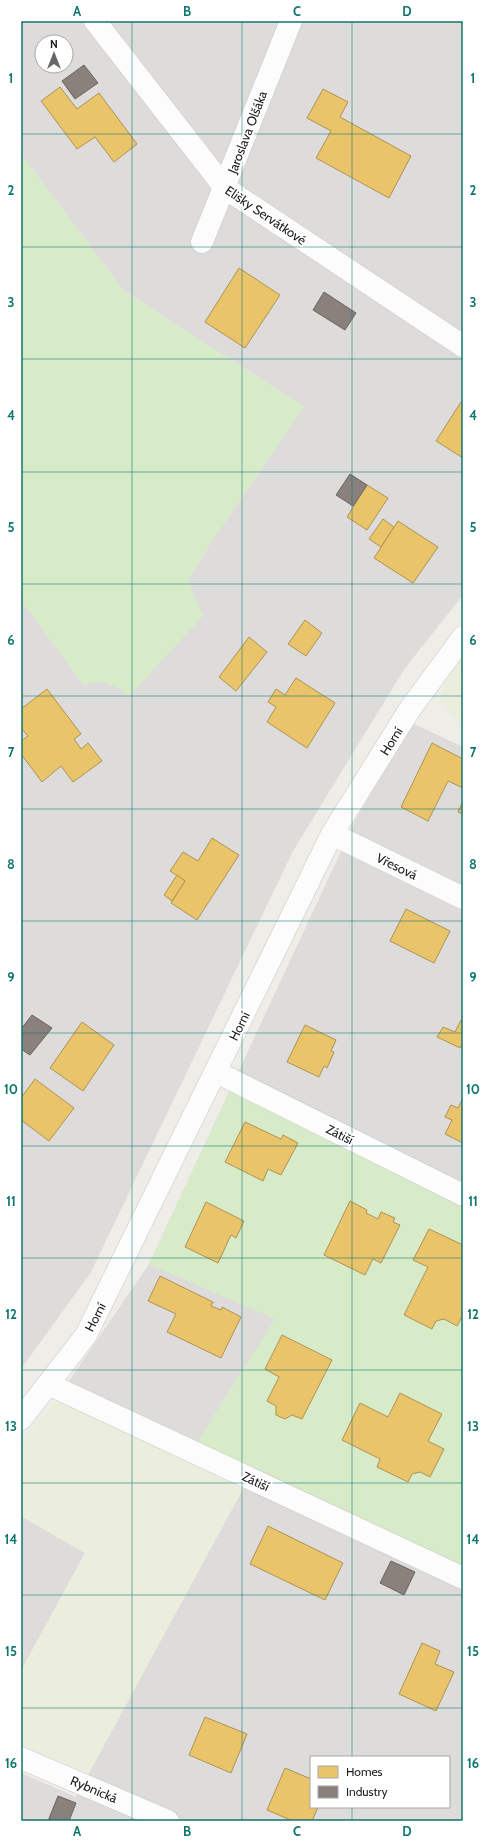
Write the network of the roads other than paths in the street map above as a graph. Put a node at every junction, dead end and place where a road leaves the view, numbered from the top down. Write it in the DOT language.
graph roads {
  1 [pos="95,21"];
  2 [pos="291,21"];
  3 [pos="225,188"];
  4 [pos="202,242"];
  5 [pos="463,346"];
  6 [pos="463,637"];
  7 [pos="332,834"];
  8 [pos="463,898"];
  9 [pos="216,1072"];
  10 [pos="463,1195"];
  11 [pos="48,1384"];
  12 [pos="21,1419"];
  13 [pos="463,1578"];
  14 [pos="21,1758"];
  15 [pos="168,1821"];
  1 -- 3 [label="street, Elišky Servátkové"];
  2 -- 3 [label="street, Jaroslava Olšáka"];
  3 -- 4 [label="street, Jaroslava Olšáka"];
  3 -- 5 [label="street, Elišky Servátkové"];
  6 -- 7 [label="street, Horní"];
  7 -- 8 [label="street, Vřesová"];
  7 -- 9 [label="street, Horní"];
  9 -- 10 [label="street, Zátiší"];
  9 -- 11 [label="street, Horní"];
  11 -- 12 [label="street, Horní"];
  11 -- 13 [label="street, Zátiší"];
  14 -- 15 [label="street, Rybnická"];
}
